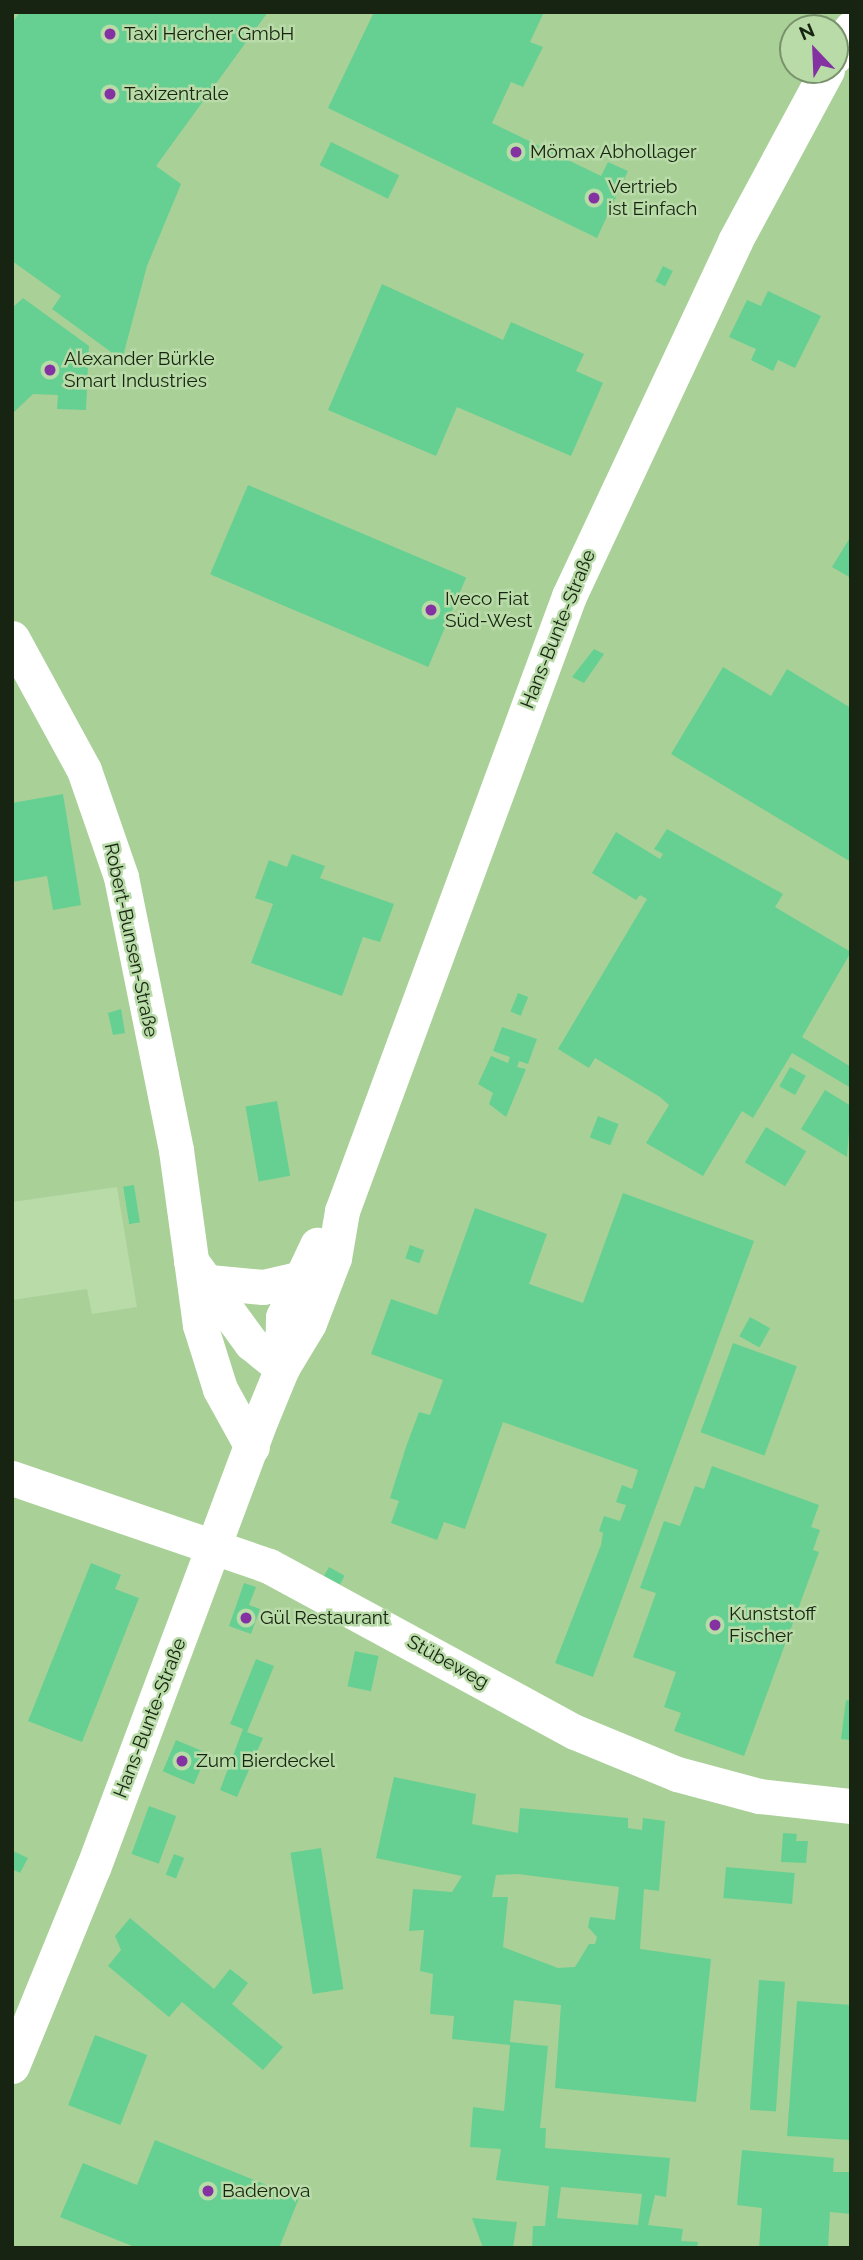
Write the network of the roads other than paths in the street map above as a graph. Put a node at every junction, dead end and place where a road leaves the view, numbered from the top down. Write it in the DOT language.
graph roads {
  1 [pos="820,84"];
  2 [pos="12,638"];
  3 [pos="342,1212"];
  4 [pos="200,1272"];
  5 [pos="301,1278"];
  6 [pos="208,1349"];
  7 [pos="280,1373"];
  8 [pos="252,1447"];
  9 [pos="12,1478"];
  10 [pos="215,1549"];
  11 [pos="851,1806"];
  12 [pos="12,2066"];
  1 -- 3 [label="street, Hans-Bunte-Straße"];
  2 -- 4 [label="street, Robert-Bunsen-Straße"];
  3 -- 5 [label="street, Hans-Bunte-Straße"];
  3 -- 7 [label="street, Hans-Bunte-Straße"];
  4 -- 5 [label="street"];
  4 -- 6 [label="street, Robert-Bunsen-Straße"];
  4 -- 7 [label="street, Robert-Bunsen-Straße"];
  5 -- 7 [label="street, Hans-Bunte-Straße"];
  6 -- 7 [label="street"];
  6 -- 8 [label="street, Robert-Bunsen-Straße"];
  7 -- 8 [label="street, Hans-Bunte-Straße"];
  8 -- 10 [label="street, Hans-Bunte-Straße"];
  9 -- 10 [label="street, Stübeweg"];
  10 -- 11 [label="street, Stübeweg"];
  10 -- 12 [label="street, Hans-Bunte-Straße"];
}
